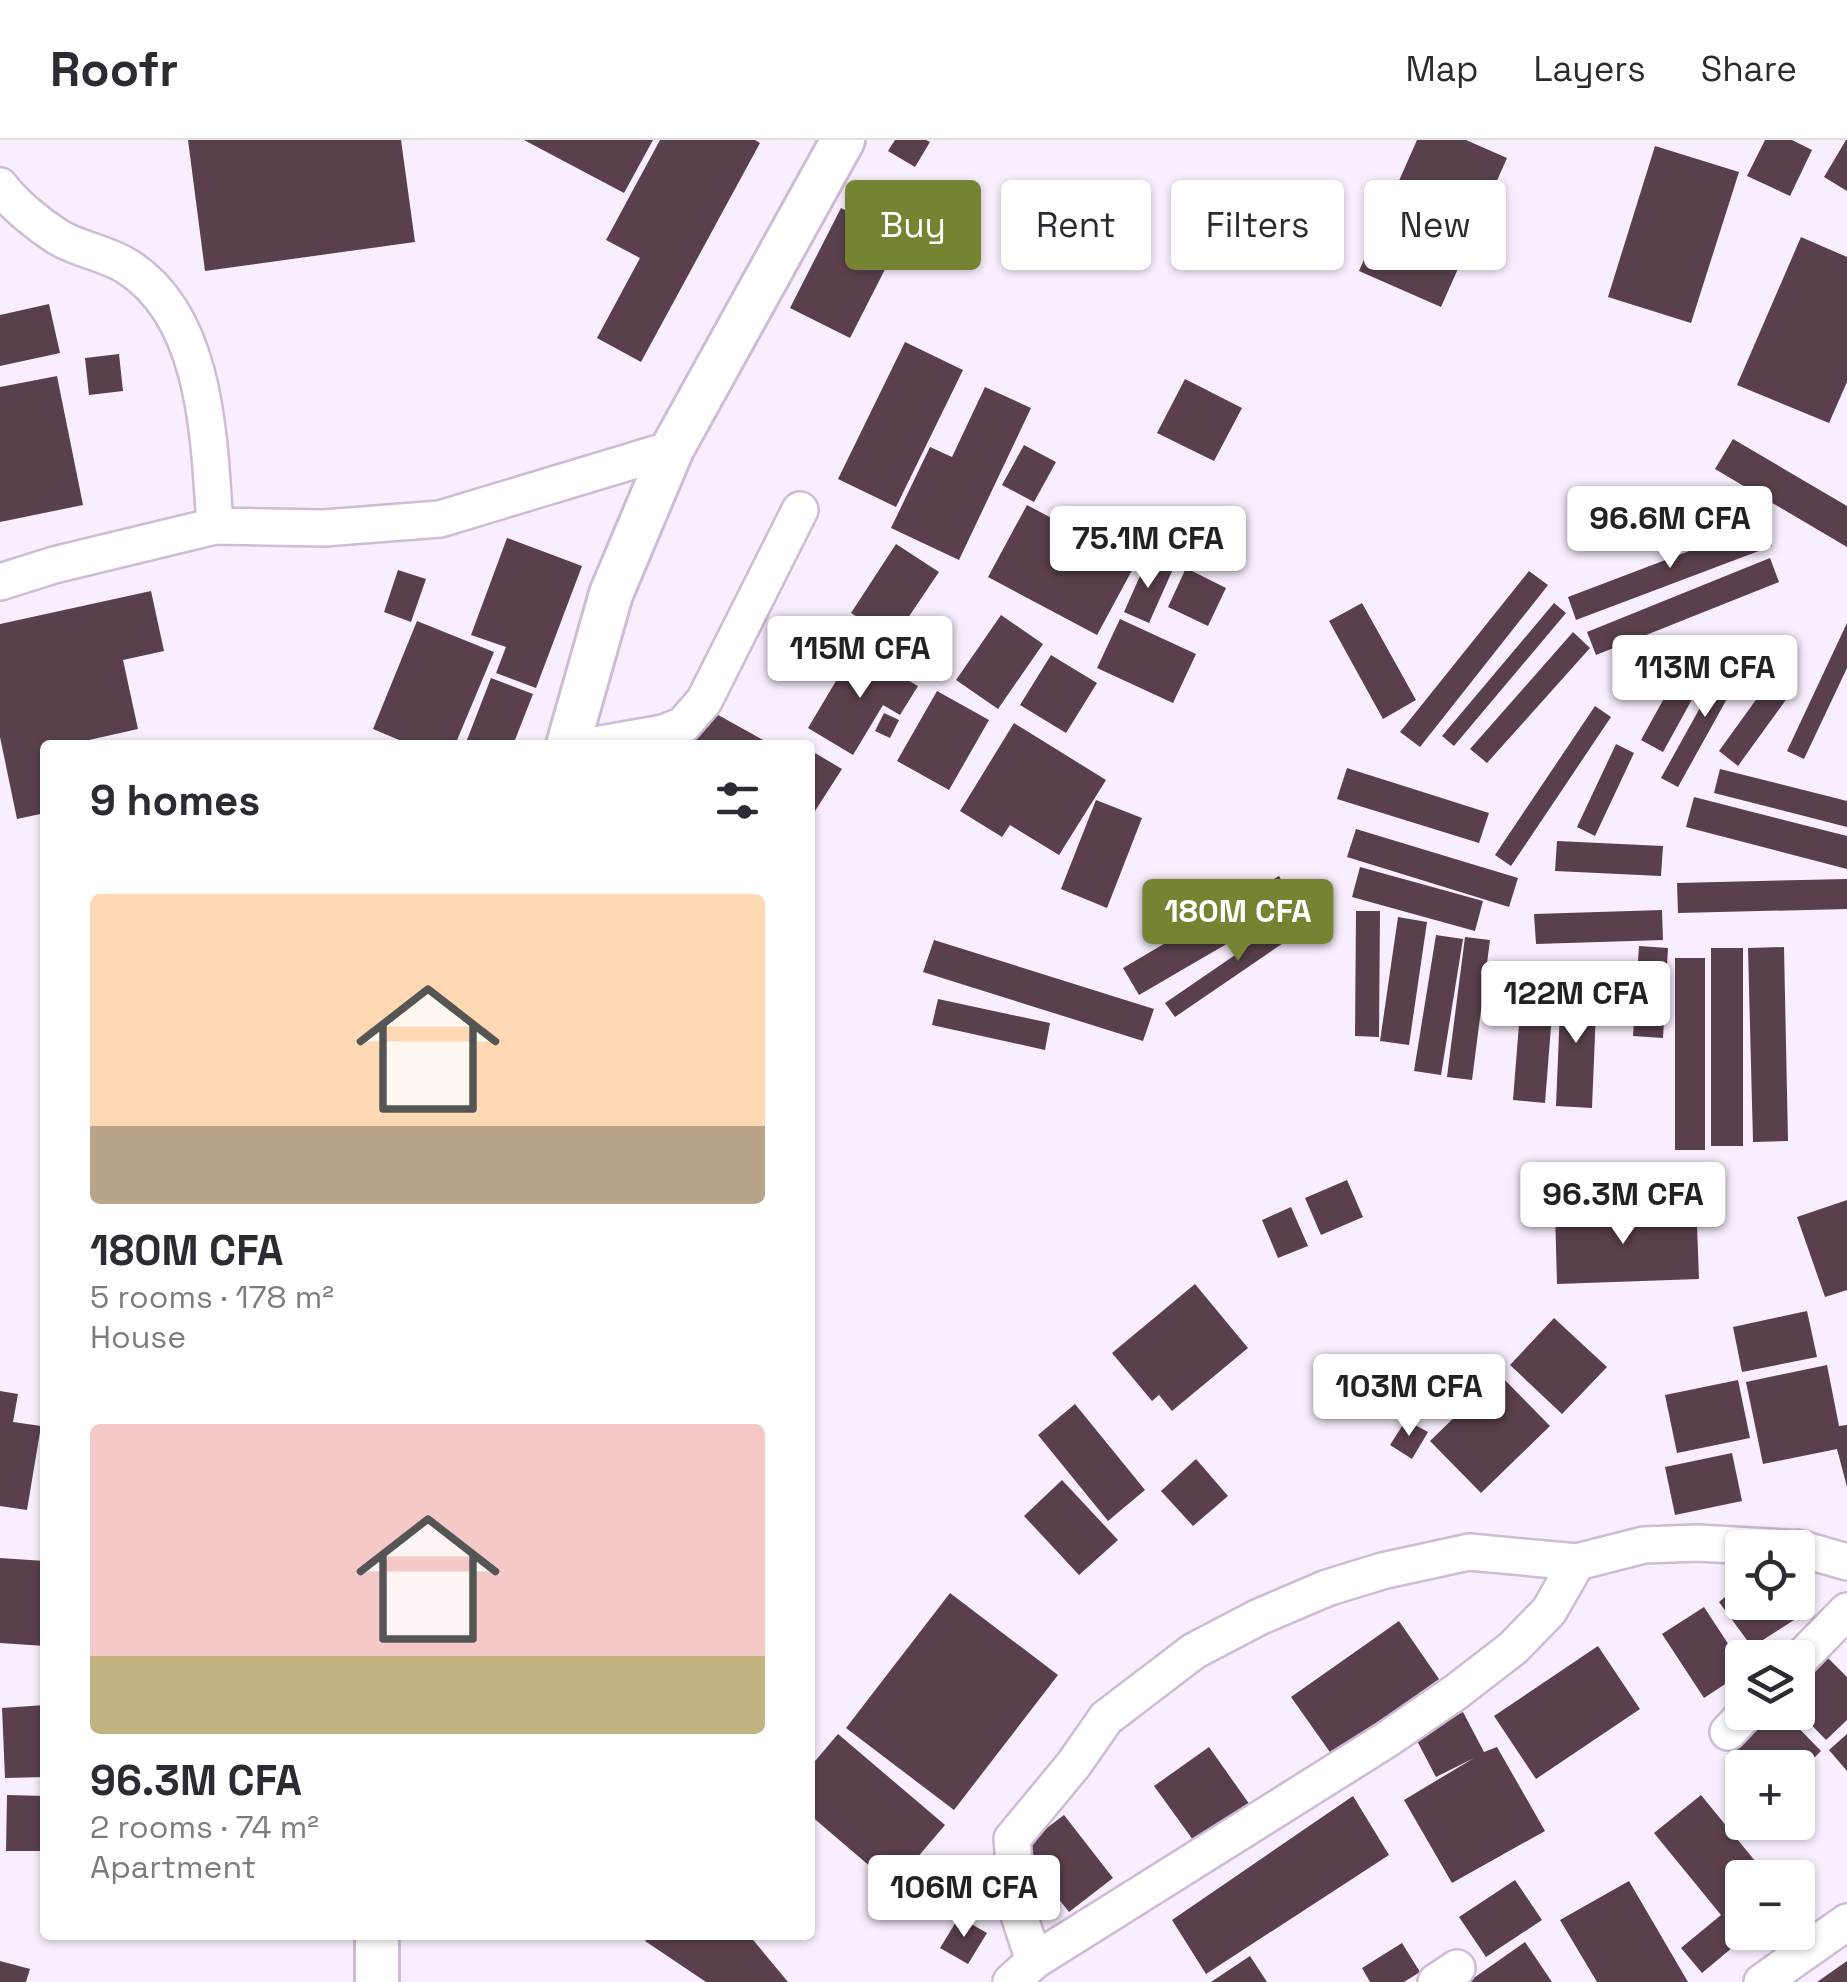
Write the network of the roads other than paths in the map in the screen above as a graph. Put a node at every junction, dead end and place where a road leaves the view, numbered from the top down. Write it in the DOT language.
graph roads {
  1 [pos="844,140"];
  2 [pos="0,186"];
  3 [pos="672,449"];
  4 [pos="800,510"];
  5 [pos="215,526"];
  6 [pos="0,582"];
  7 [pos="569,740"];
  8 [pos="623,740"];
  9 [pos="1847,1541"];
  10 [pos="1725,1544"];
  11 [pos="1815,1545"];
  12 [pos="1815,1553"];
  13 [pos="1578,1562"];
  14 [pos="1847,1562"];
  15 [pos="1847,1611"];
  16 [pos="1815,1644"];
  17 [pos="1847,1922"];
  18 [pos="377,1940"];
  19 [pos="1023,1972"];
  20 [pos="377,1982"];
  21 [pos="1762,1982"];
  1 -- 3 [label="street"];
  2 -- 5 [label="street"];
  3 -- 5 [label="street"];
  3 -- 7 [label="street"];
  4 -- 8 [label="street"];
  5 -- 6 [label="street"];
  9 -- 11 [label="street"];
  10 -- 13 [label="street"];
  12 -- 14 [label="street"];
  13 -- 19 [label="street"];
  13 -- 19 [label="street"];
  15 -- 16 [label="street"];
  17 -- 21 [label="street"];
  18 -- 20 [label="street"];
}
